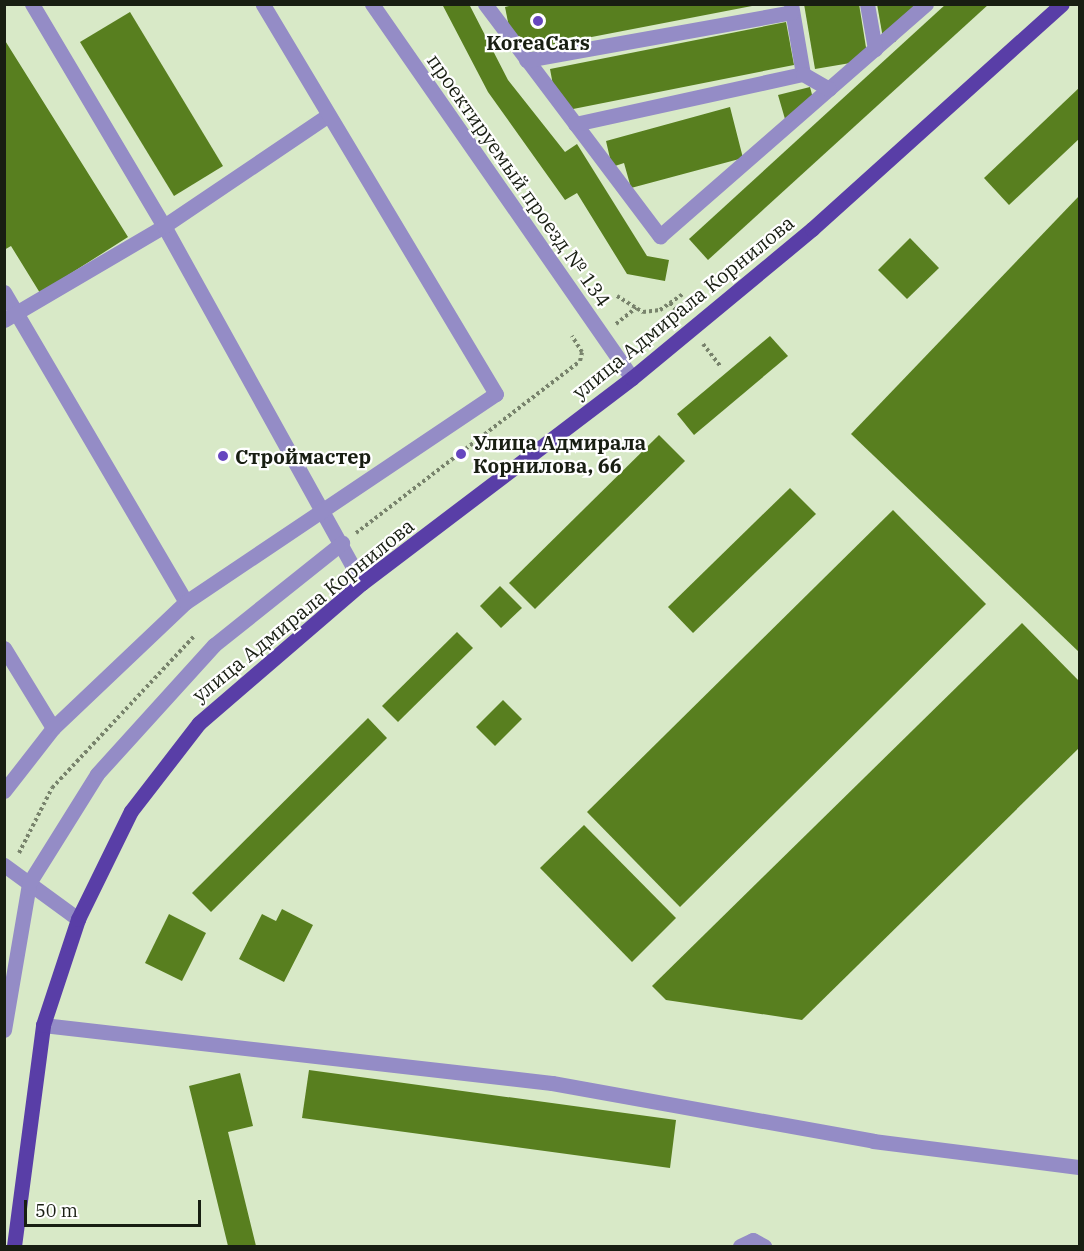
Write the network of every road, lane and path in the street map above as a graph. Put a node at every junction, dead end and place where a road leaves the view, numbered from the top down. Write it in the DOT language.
graph roads {
  1 [pos="32,4"];
  2 [pos="263,4"];
  3 [pos="372,4"];
  4 [pos="485,4"];
  5 [pos="867,4"];
  6 [pos="926,4"];
  7 [pos="1062,4"];
  8 [pos="791,8"];
  9 [pos="875,49"];
  10 [pos="526,60"];
  11 [pos="803,75"];
  12 [pos="829,89"];
  13 [pos="327,116"];
  14 [pos="574,124"];
  15 [pos="164,226"];
  16 [pos="4,292"];
  17 [pos="684,293"];
  18 [pos="617,296"];
  19 [pos="10,316"];
  20 [pos="632,378"];
  21 [pos="324,508"];
  22 [pos="342,543"];
  23 [pos="362,583"];
  24 [pos="186,602"];
  25 [pos="4,648"];
  26 [pos="53,728"];
  27 [pos="4,791"];
  28 [pos="4,865"];
  29 [pos="30,883"];
  30 [pos="78,919"];
  31 [pos="43,1025"];
  32 [pos="4,1030"];
  33 [pos="1080,1167"];
  34 [pos="14,1246"];
  35 [pos="740,1246"];
  36 [pos="764,1246"];
  1 -- 15 [label="street"];
  2 -- 13 [label="street"];
  3 -- 20 [label="street, проектируемый проезд № 134"];
  4 -- 10 [label="street"];
  5 -- 9 [label="street"];
  6 -- 9 [label="street"];
  7 -- 20 [label="main road, улица Адмирала Корнилова"];
  8 -- 10 [label="street"];
  8 -- 11 [label="street"];
  9 -- 12 [label="street"];
  10 -- 14 [label="street"];
  11 -- 12 [label="street"];
  11 -- 14 [label="street"];
  12 -- 14 [label="street"];
  13 -- 15 [label="street"];
  13 -- 21 [label="street"];
  15 -- 19 [label="street"];
  15 -- 21 [label="street"];
  16 -- 19 [label="street"];
  17 -- 18 [label="path"];
  19 -- 24 [label="street"];
  20 -- 23 [label="main road, улица Адмирала Корнилова"];
  21 -- 22 [label="street"];
  21 -- 24 [label="street"];
  22 -- 23 [label="street"];
  22 -- 29 [label="street"];
  23 -- 30 [label="main road, улица Адмирала Корнилова"];
  24 -- 26 [label="street"];
  25 -- 26 [label="street"];
  26 -- 27 [label="street"];
  28 -- 29 [label="street"];
  29 -- 30 [label="street"];
  29 -- 32 [label="street"];
  30 -- 31 [label="main road, улица Адмирала Корнилова"];
  31 -- 33 [label="street"];
  31 -- 34 [label="main road, улица Адмирала Корнилова"];
  35 -- 36 [label="street"];
}
